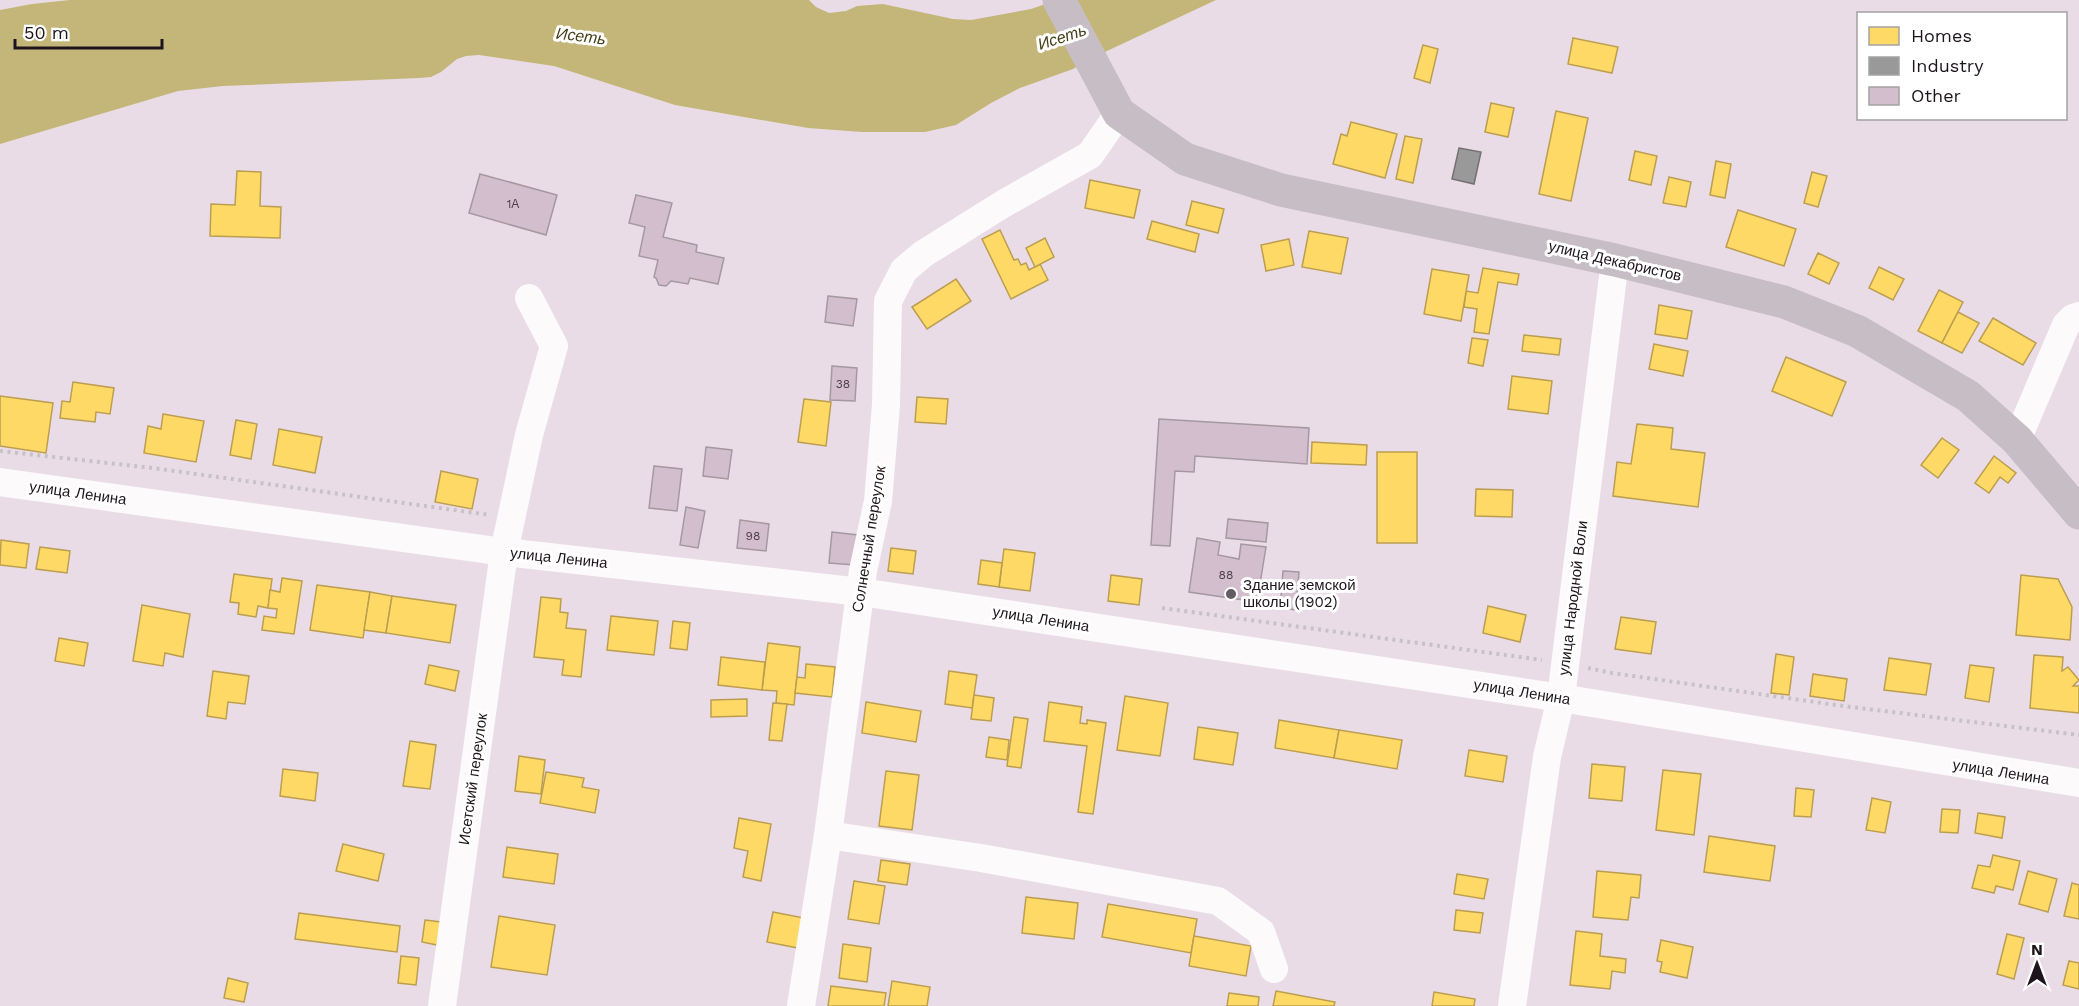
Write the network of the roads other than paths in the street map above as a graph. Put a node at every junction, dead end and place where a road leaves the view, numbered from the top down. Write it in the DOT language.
graph roads {
  1 [pos="1059,0"];
  2 [pos="1113,104"];
  3 [pos="1615,260"];
  4 [pos="529,298"];
  5 [pos="2079,316"];
  6 [pos="2017,440"];
  7 [pos="0,483"];
  8 [pos="2079,513"];
  9 [pos="504,552"];
  10 [pos="861,592"];
  11 [pos="1561,698"];
  12 [pos="2079,783"];
  13 [pos="828,835"];
  14 [pos="1274,969"];
  15 [pos="442,1006"];
  16 [pos="801,1006"];
  17 [pos="1512,1006"];
  1 -- 2 [label="main road"];
  2 -- 3 [label="main road, улица Декабристов"];
  2 -- 10 [label="street, Солнечный переулок"];
  3 -- 6 [label="main road, улица Декабристов"];
  3 -- 11 [label="street, улица Народной Воли"];
  4 -- 9 [label="street, Исетский переулок"];
  5 -- 6 [label="street"];
  6 -- 8 [label="main road, улица Декабристов"];
  7 -- 9 [label="street, улица Ленина"];
  9 -- 10 [label="street, улица Ленина"];
  9 -- 15 [label="street, Исетский переулок"];
  10 -- 11 [label="street, улица Ленина"];
  10 -- 13 [label="street, Солнечный переулок"];
  11 -- 12 [label="street, улица Ленина"];
  11 -- 17 [label="street, улица Народной Воли"];
  13 -- 14 [label="street"];
  13 -- 16 [label="street, Солнечный переулок"];
}
